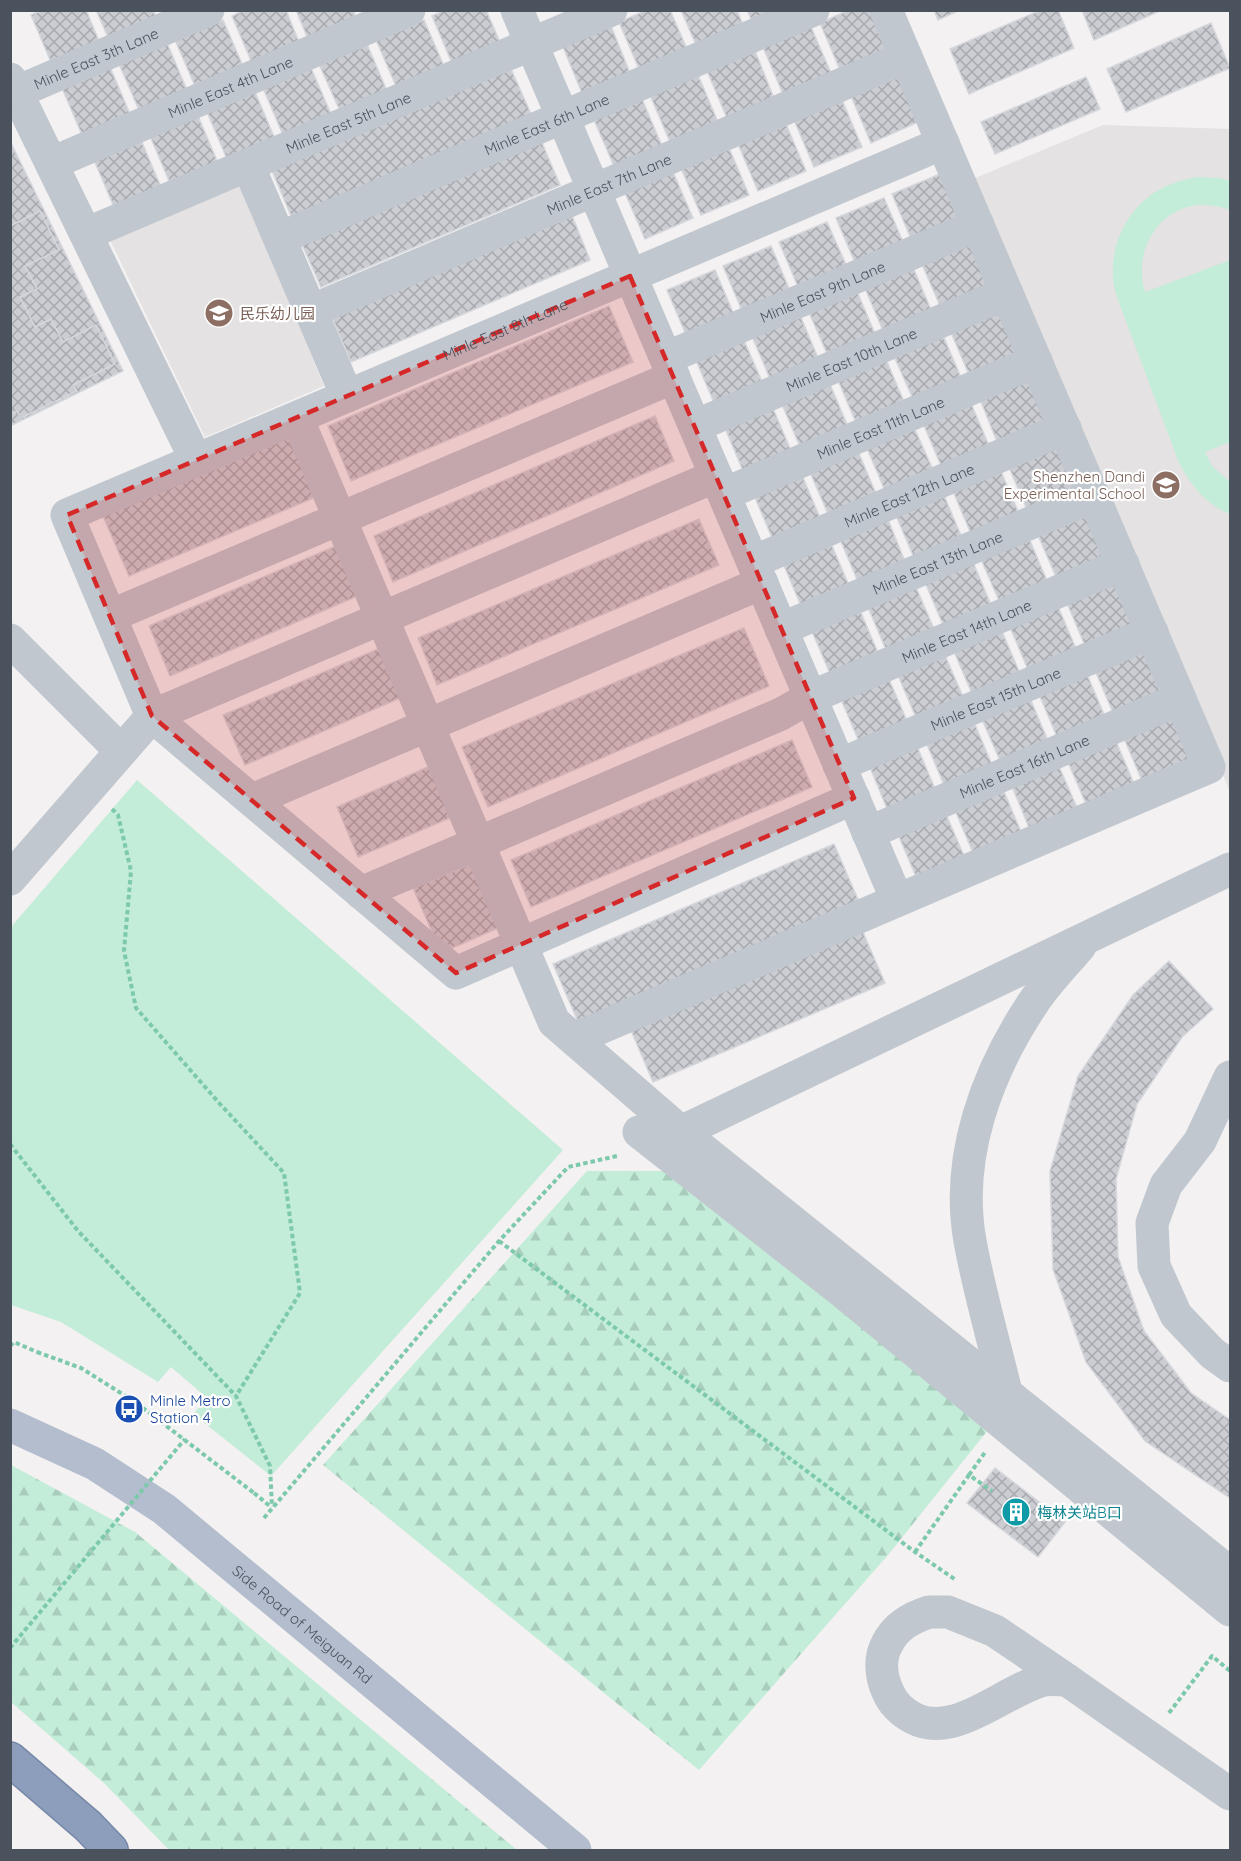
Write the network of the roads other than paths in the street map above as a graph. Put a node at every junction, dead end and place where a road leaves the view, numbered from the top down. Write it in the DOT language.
graph roads {
  1 [pos="208,10"];
  2 [pos="409,10"];
  3 [pos="517,10"];
  4 [pos="611,10"];
  5 [pos="813,10"];
  6 [pos="886,10"];
  7 [pos="532,44"];
  8 [pos="906,57"];
  9 [pos="14,85"];
  10 [pos="563,117"];
  11 [pos="943,143"];
  12 [pos="51,163"];
  13 [pos="249,165"];
  14 [pos="594,190"];
  15 [pos="978,225"];
  16 [pos="86,234"];
  17 [pos="279,238"];
  18 [pos="630,276"];
  19 [pos="1007,293"];
  20 [pos="310,311"];
  21 [pos="1036,361"];
  22 [pos="670,367"];
  23 [pos="347,396"];
  24 [pos="297,418"];
  25 [pos="695,426"];
  26 [pos="1065,429"];
  27 [pos="196,460"];
  28 [pos="720,485"];
  29 [pos="1094,496"];
  30 [pos="340,519"];
  31 [pos="1123,564"];
  32 [pos="757,572"];
  33 [pos="110,616"];
  34 [pos="383,618"];
  35 [pos="781,629"];
  36 [pos="1152,632"];
  37 [pos="10,640"];
  38 [pos="810,697"];
  39 [pos="1180,699"];
  40 [pos="152,716"];
  41 [pos="428,726"];
  42 [pos="121,752"];
  43 [pos="839,765"];
  44 [pos="854,798"];
  45 [pos="252,800"];
  46 [pos="868,833"];
  47 [pos="478,843"];
  48 [pos="1230,869"];
  49 [pos="10,879"];
  50 [pos="361,893"];
  51 [pos="897,900"];
  52 [pos="1086,938"];
  53 [pos="521,945"];
  54 [pos="574,1039"];
  55 [pos="1230,1077"];
  56 [pos="639,1132"];
  57 [pos="681,1132"];
  58 [pos="1230,1366"];
  59 [pos="1006,1392"];
  60 [pos="10,1425"];
  61 [pos="1230,1573"];
  62 [pos="1230,1610"];
  63 [pos="1067,1680"];
  64 [pos="10,1759"];
  65 [pos="1230,1794"];
  66 [pos="111,1851"];
  67 [pos="574,1851"];
  1 -- 9 [label="street, Minle East 3th Lane"];
  2 -- 12 [label="street, Minle East 4th Lane"];
  3 -- 7 [label="street"];
  4 -- 7 [label="street, Minle East 5th Lane"];
  5 -- 10 [label="street, Minle East 6th Lane"];
  6 -- 8 [label="street"];
  7 -- 10 [label="street"];
  7 -- 13 [label="street, Minle East 5th Lane"];
  8 -- 11 [label="street"];
  8 -- 14 [label="street, Minle East 7th Lane"];
  9 -- 12 [label="street"];
  10 -- 14 [label="street"];
  10 -- 17 [label="street, Minle East 6th Lane"];
  11 -- 15 [label="street"];
  11 -- 18 [label="street, Minle East 8th Lane"];
  12 -- 16 [label="street"];
  13 -- 16 [label="street, Minle East 5th Lane"];
  13 -- 17 [label="street"];
  14 -- 18 [label="street"];
  14 -- 20 [label="street, Minle East 7th Lane"];
  15 -- 19 [label="street"];
  15 -- 22 [label="street, Minle East 9th Lane"];
  16 -- 27 [label="street"];
  17 -- 20 [label="street"];
  18 -- 22 [label="street"];
  18 -- 23 [label="street, Minle East 8th Lane"];
  19 -- 21 [label="street"];
  19 -- 25 [label="street, Minle East 10th Lane"];
  20 -- 23 [label="street"];
  21 -- 26 [label="street"];
  21 -- 28 [label="street, Minle East 11th Lane"];
  22 -- 25 [label="street"];
  22 -- 30 [label="street, Minle East 9th Lane"];
  23 -- 24 [label="street, Minle East 8th Lane"];
  24 -- 27 [label="street, Minle East 8th Lane"];
  24 -- 30 [label="street"];
  25 -- 28 [label="street"];
  26 -- 29 [label="street"];
  26 -- 32 [label="street, Minle East 12th Lane"];
  27 -- 33 [label="street, Minle East 8th Lane"];
  28 -- 32 [label="street"];
  28 -- 34 [label="street, Minle East 11th Lane"];
  29 -- 31 [label="street"];
  29 -- 35 [label="street, Minle East 13th Lane"];
  30 -- 33 [label="street, Minle East 9th Lane"];
  30 -- 34 [label="street"];
  31 -- 36 [label="street"];
  31 -- 38 [label="street, Minle East 14th Lane"];
  32 -- 35 [label="street"];
  32 -- 41 [label="street, Minle East 12th Lane"];
  33 -- 40 [label="street"];
  34 -- 40 [label="street, Minle East 11th Lane"];
  34 -- 41 [label="street"];
  35 -- 38 [label="street"];
  36 -- 39 [label="street"];
  36 -- 43 [label="street, Minle East 15th Lane"];
  37 -- 42 [label="street"];
  38 -- 43 [label="street"];
  38 -- 47 [label="street, Minle East 14th Lane"];
  39 -- 46 [label="street, Minle East 16th Lane"];
  39 -- 51 [label="street"];
  40 -- 42 [label="street"];
  40 -- 45 [label="street"];
  41 -- 45 [label="street, Minle East 12th Lane"];
  41 -- 47 [label="street"];
  42 -- 49 [label="street"];
  43 -- 44 [label="street"];
  44 -- 46 [label="street"];
  44 -- 53 [label="street"];
  45 -- 50 [label="street"];
  46 -- 51 [label="street"];
  47 -- 50 [label="street, Minle East 14th Lane"];
  47 -- 53 [label="street"];
  48 -- 52 [label="street"];
  50 -- 53 [label="street"];
  51 -- 54 [label="street"];
  52 -- 57 [label="street"];
  52 -- 59 [label="street"];
  53 -- 54 [label="street"];
  54 -- 57 [label="street"];
  55 -- 58 [label="street"];
  56 -- 62 [label="street"];
  57 -- 59 [label="street"];
  59 -- 61 [label="street"];
  60 -- 67 [label="main road, Side Road of Meiguan Rd"];
  63 -- 63 [label="street"];
  63 -- 65 [label="street"];
  64 -- 66 [label="highway"];
}
